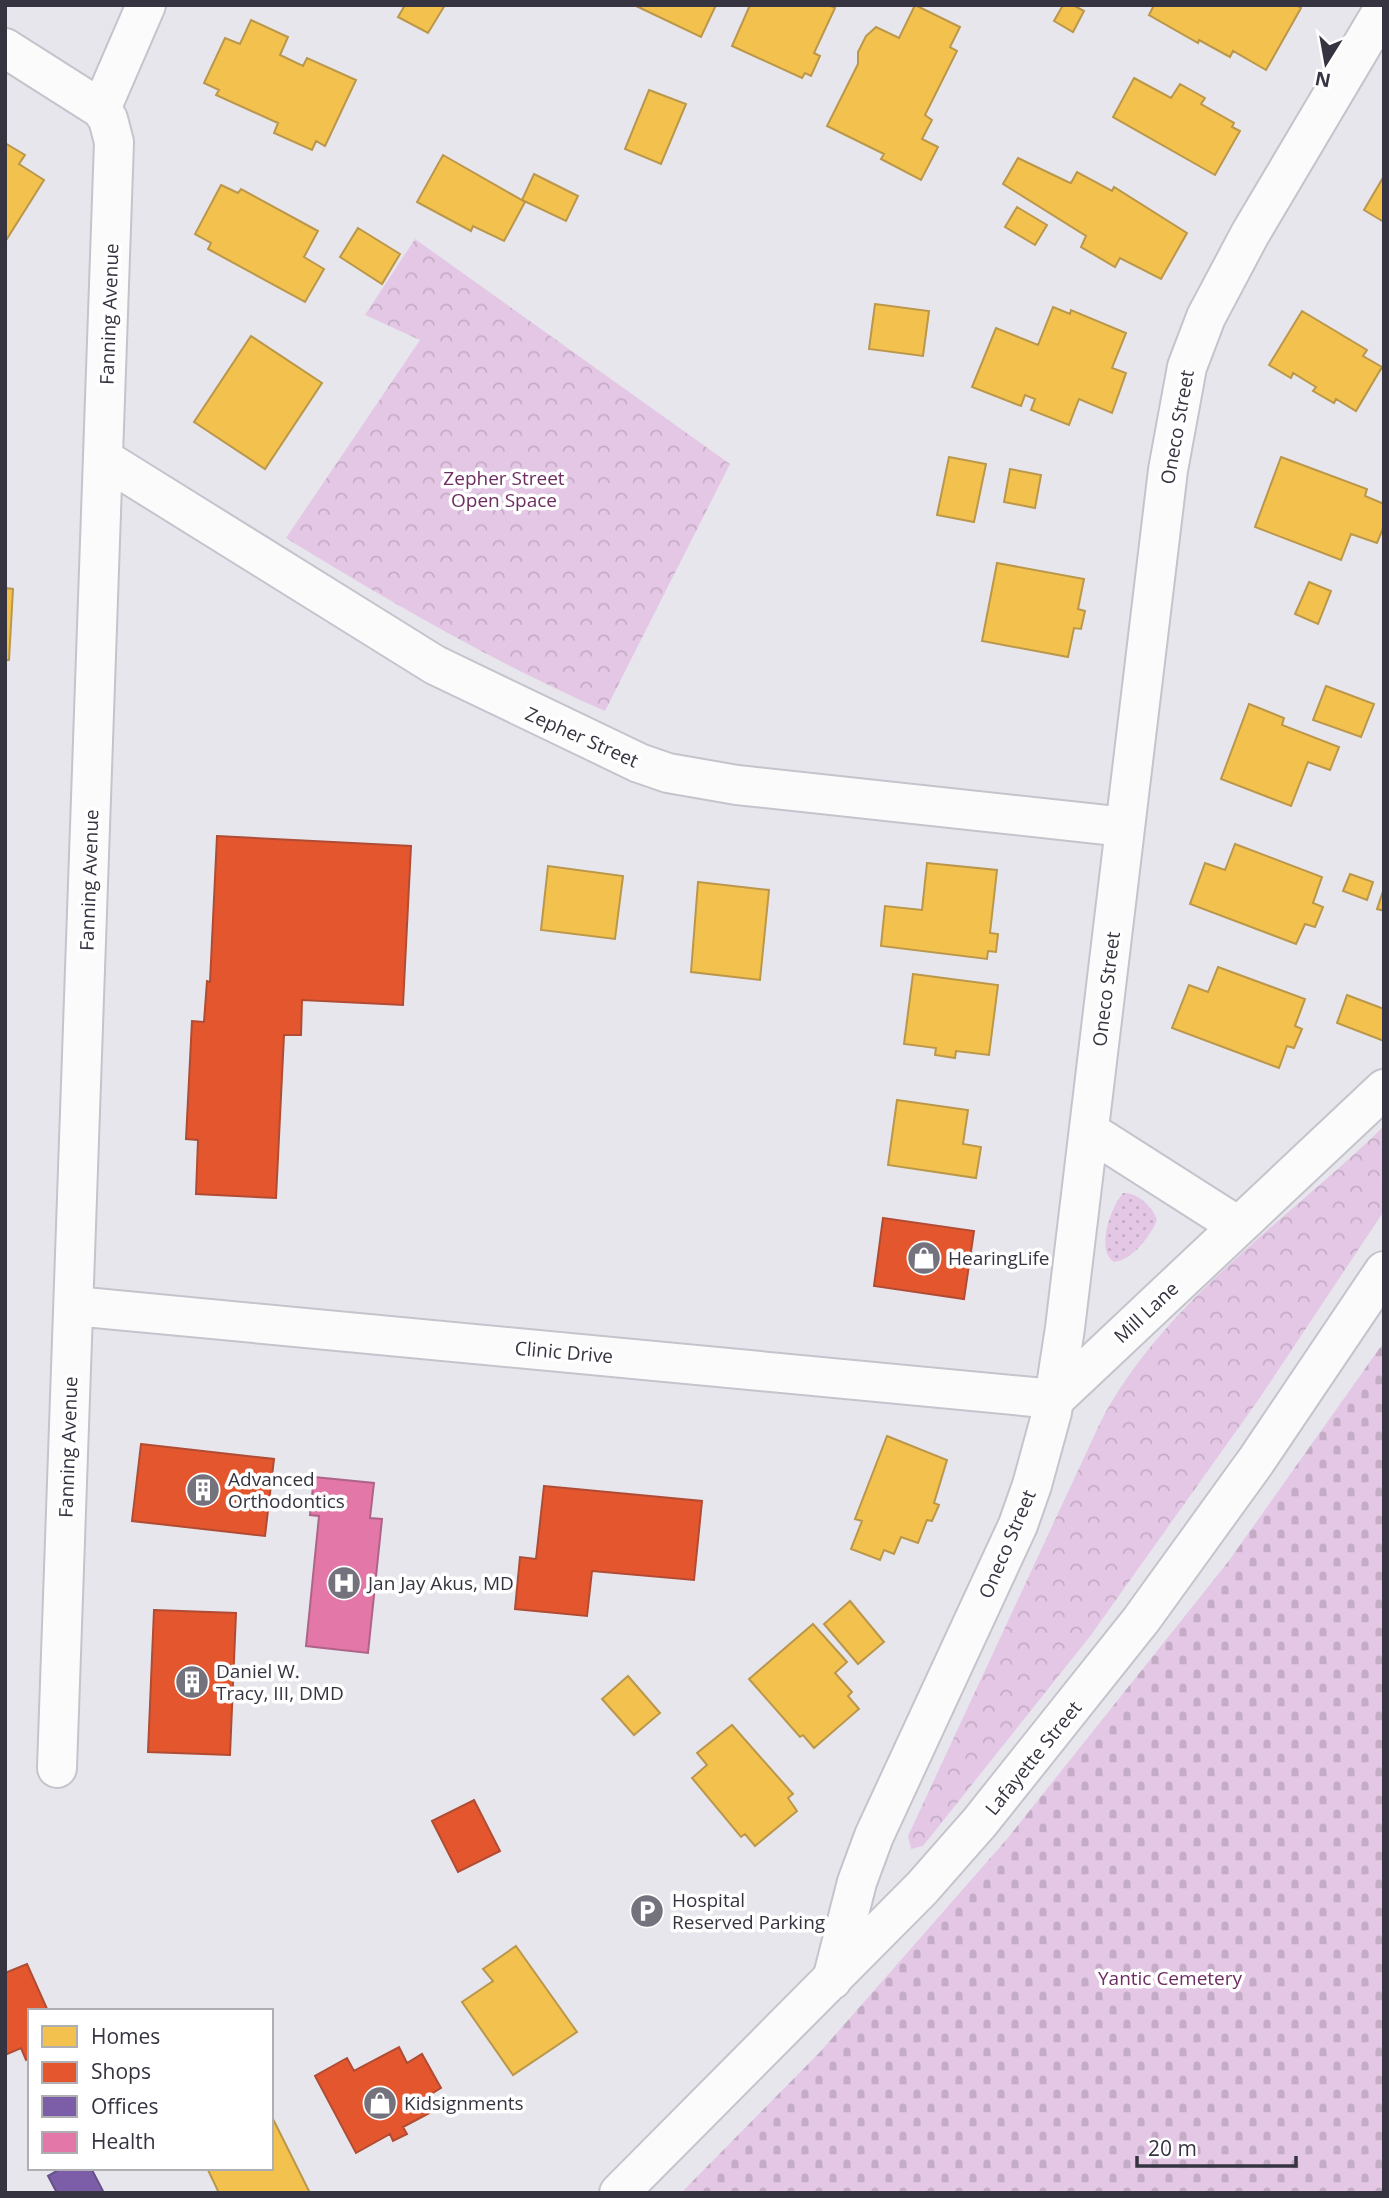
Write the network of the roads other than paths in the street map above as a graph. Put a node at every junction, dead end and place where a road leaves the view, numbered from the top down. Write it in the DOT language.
graph roads {
  1 [pos="146,5"];
  2 [pos="1384,8"];
  3 [pos="5,48"];
  4 [pos="101,109"];
  5 [pos="104,459"];
  6 [pos="1125,827"];
  7 [pos="1384,1089"];
  8 [pos="1088,1131"];
  9 [pos="1238,1226"];
  10 [pos="1384,1271"];
  11 [pos="74,1306"];
  12 [pos="1055,1399"];
  13 [pos="57,1768"];
  14 [pos="832,1980"];
  15 [pos="619,2193"];
  1 -- 4 [label="street"];
  2 -- 6 [label="street, Oneco Street"];
  3 -- 4 [label="street"];
  4 -- 5 [label="street, Fanning Avenue"];
  5 -- 6 [label="street, Zepher Street"];
  5 -- 11 [label="street, Fanning Avenue"];
  6 -- 8 [label="street, Oneco Street"];
  7 -- 9 [label="street, Mill Lane"];
  8 -- 9 [label="street"];
  8 -- 12 [label="street, Oneco Street"];
  9 -- 12 [label="street, Mill Lane"];
  10 -- 14 [label="street, Lafayette Street"];
  11 -- 12 [label="street, Clinic Drive"];
  11 -- 13 [label="street, Fanning Avenue"];
  12 -- 14 [label="street, Oneco Street"];
  14 -- 15 [label="street, Lafayette Street"];
}
